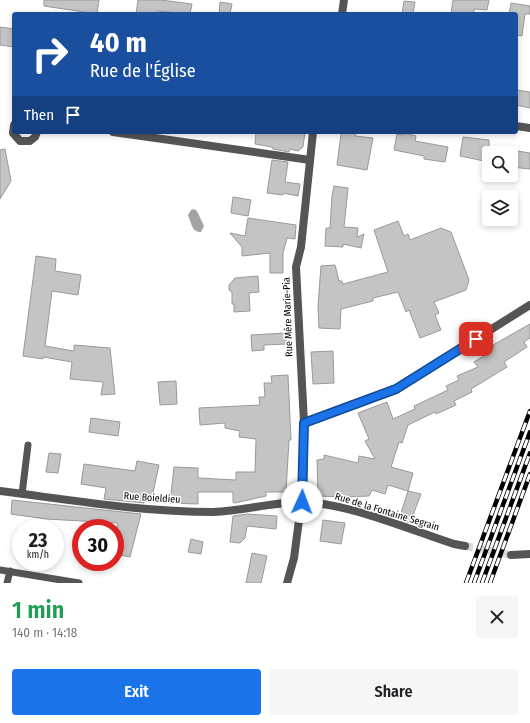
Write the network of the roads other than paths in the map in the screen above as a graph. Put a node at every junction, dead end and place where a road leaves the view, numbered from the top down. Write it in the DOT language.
graph roads {
  1 [pos="344,0"];
  2 [pos="342,12"];
  3 [pos="518,126"];
  4 [pos="530,128"];
  5 [pos="14,134"];
  6 [pos="36,134"];
  7 [pos="141,134"];
  8 [pos="313,134"];
  9 [pos="155,135"];
  10 [pos="310,160"];
  11 [pos="530,305"];
  12 [pos="304,423"];
  13 [pos="28,446"];
  14 [pos="0,492"];
  15 [pos="22,494"];
  16 [pos="302,502"];
  17 [pos="465,546"];
  18 [pos="530,554"];
  19 [pos="512,555"];
  20 [pos="0,570"];
  21 [pos="10,571"];
  22 [pos="7,583"];
  23 [pos="79,583"];
  24 [pos="287,583"];
  1 -- 2 [label="street"];
  3 -- 4 [label="street"];
  5 -- 6 [label="street"];
  7 -- 9 [label="street"];
  8 -- 10 [label="street, Rue Mère Marie-Pia"];
  9 -- 10 [label="street"];
  10 -- 12 [label="street, Rue Mère Marie-Pia"];
  11 -- 12 [label="street"];
  12 -- 16 [label="street, Rue Mère Marie-Pia"];
  13 -- 15 [label="lane"];
  14 -- 15 [label="street, Rue Boieldieu"];
  15 -- 16 [label="street, Rue Boieldieu"];
  16 -- 17 [label="street, Rue de la Fontaine Segrain"];
  16 -- 24 [label="street, Rue Mère Marie-Pia"];
  18 -- 19 [label="street"];
  20 -- 21 [label="lane"];
  21 -- 22 [label="lane"];
  21 -- 23 [label="lane"];
}
